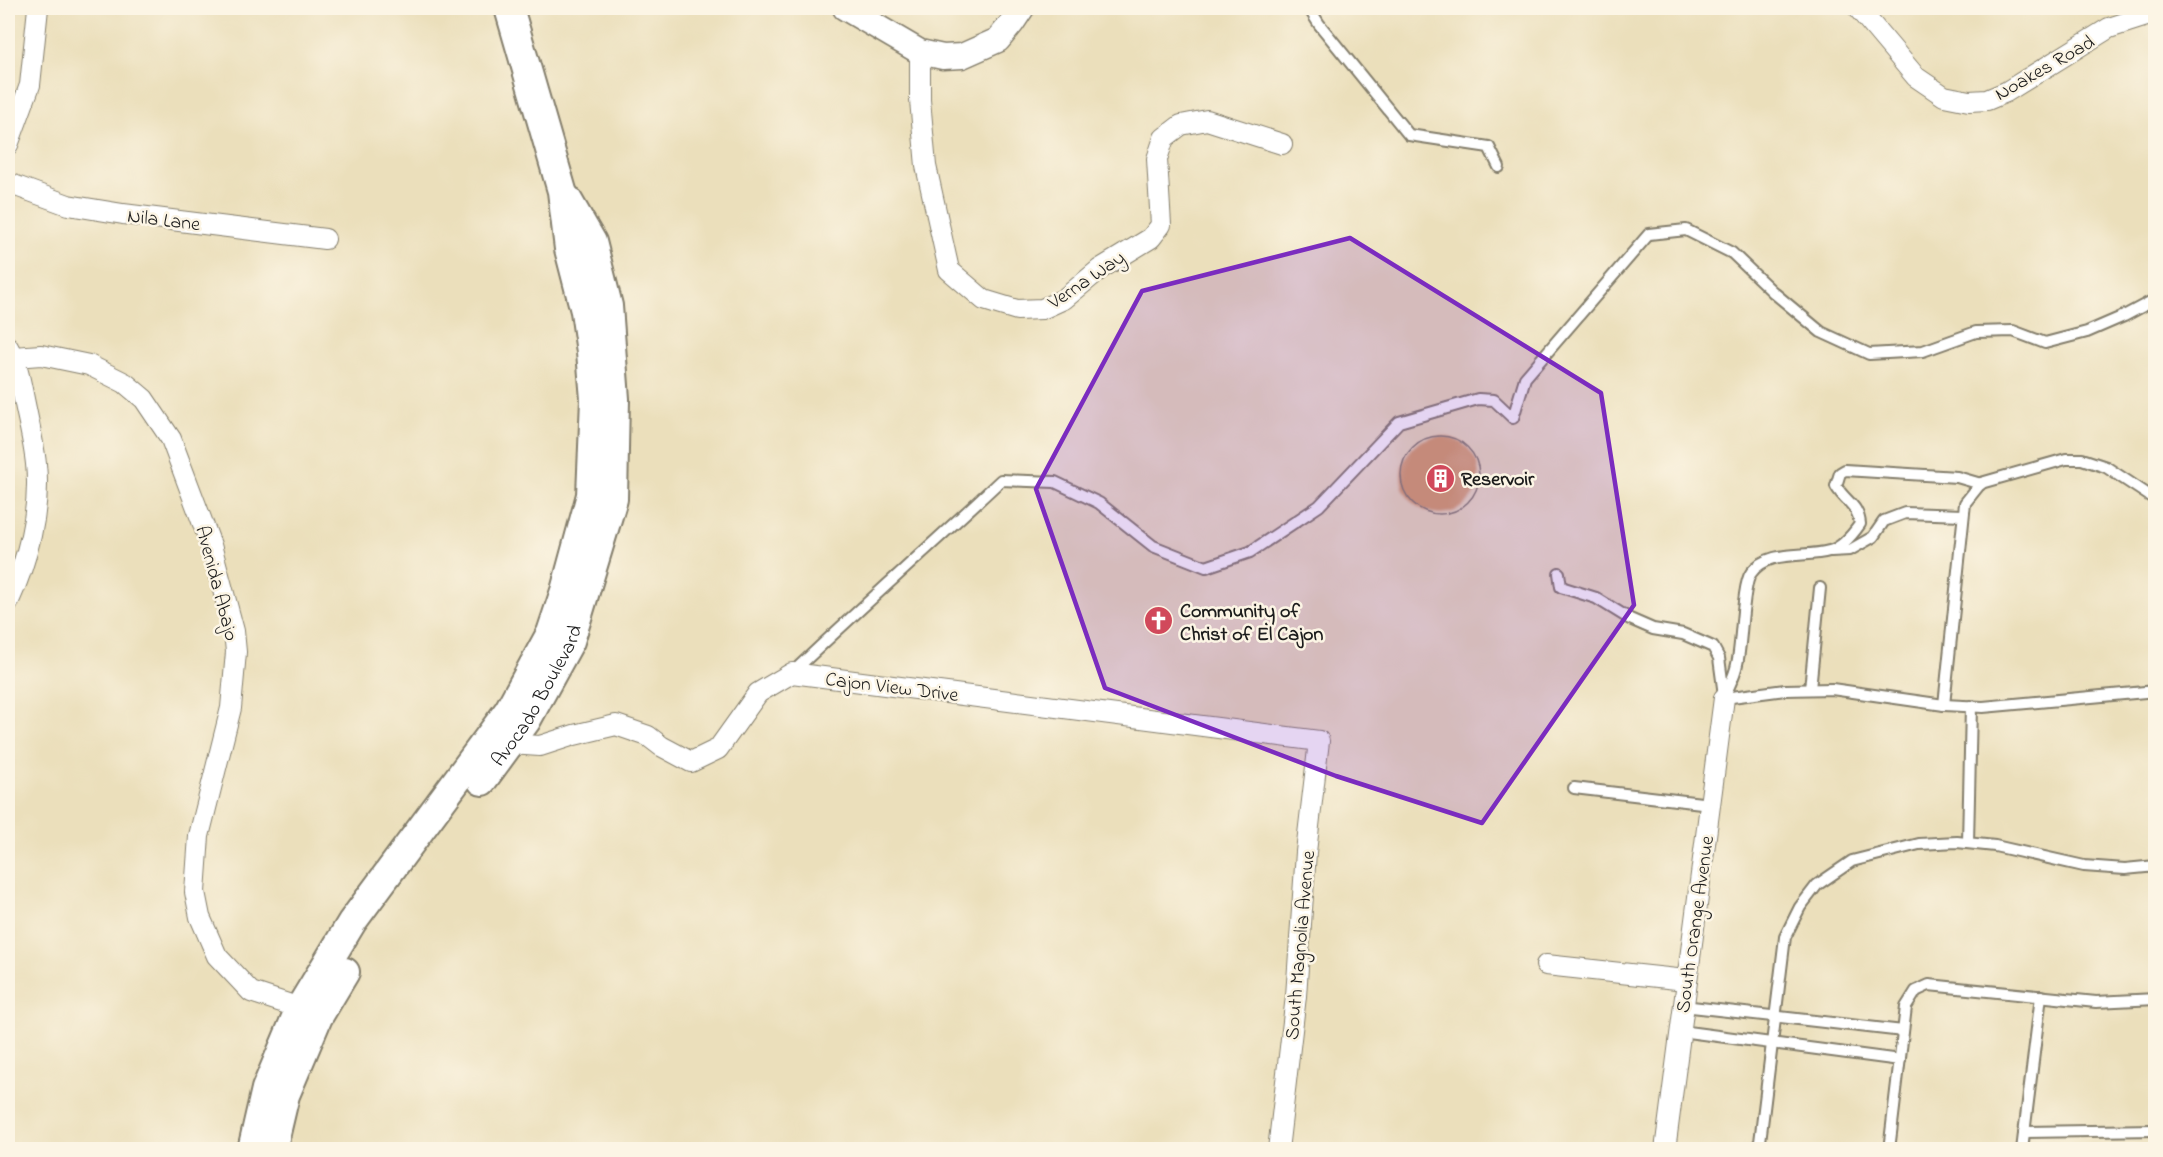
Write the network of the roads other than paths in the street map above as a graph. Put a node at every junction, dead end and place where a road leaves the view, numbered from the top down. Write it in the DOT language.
graph roads {
  1 [pos="39,8"];
  2 [pos="509,8"];
  3 [pos="845,8"];
  4 [pos="1022,8"];
  5 [pos="1309,8"];
  6 [pos="1858,8"];
  7 [pos="2156,13"];
  8 [pos="920,52"];
  9 [pos="1282,144"];
  10 [pos="8,145"];
  11 [pos="1498,167"];
  12 [pos="8,183"];
  13 [pos="562,190"];
  14 [pos="325,239"];
  15 [pos="2156,299"];
  16 [pos="11,352"];
  17 [pos="1981,484"];
  18 [pos="2156,500"];
  19 [pos="1963,515"];
  20 [pos="1830,551"];
  21 [pos="1559,573"];
  22 [pos="1820,588"];
  23 [pos="8,603"];
  24 [pos="792,673"];
  25 [pos="1810,689"];
  26 [pos="2156,691"];
  27 [pos="1724,698"];
  28 [pos="1944,705"];
  29 [pos="1971,706"];
  30 [pos="1319,741"];
  31 [pos="510,744"];
  32 [pos="1574,788"];
  33 [pos="1710,804"];
  34 [pos="1968,843"];
  35 [pos="2156,866"];
  36 [pos="1546,965"];
  37 [pos="1686,980"];
  38 [pos="2041,996"];
  39 [pos="2156,999"];
  40 [pos="1683,1005"];
  41 [pos="300,1008"];
  42 [pos="1776,1016"];
  43 [pos="1680,1031"];
  44 [pos="1903,1031"];
  45 [pos="1772,1044"];
  46 [pos="1900,1060"];
  47 [pos="2156,1130"];
  48 [pos="2025,1132"];
  49 [pos="252,1149"];
  50 [pos="272,1149"];
  51 [pos="1278,1149"];
  52 [pos="1665,1149"];
  53 [pos="1759,1149"];
  54 [pos="1889,1149"];
  55 [pos="2022,1149"];
  1 -- 10 [label="street"];
  2 -- 13 [label="main road, Avocado Boulevard"];
  3 -- 8 [label="street"];
  4 -- 8 [label="street"];
  5 -- 11 [label="lane"];
  6 -- 7 [label="street, Noakes Road"];
  8 -- 9 [label="street, Verna Way"];
  12 -- 14 [label="street, Nila Lane"];
  13 -- 31 [label="main road, Avocado Boulevard"];
  13 -- 41 [label="main road, Avocado Boulevard"];
  15 -- 24 [label="lane"];
  16 -- 23 [label="street"];
  16 -- 41 [label="street, Avenida Abajo"];
  17 -- 18 [label="lane"];
  17 -- 19 [label="lane"];
  17 -- 20 [label="lane"];
  19 -- 20 [label="lane"];
  19 -- 28 [label="lane"];
  20 -- 27 [label="lane"];
  21 -- 27 [label="lane"];
  22 -- 25 [label="lane"];
  24 -- 30 [label="street, Cajon View Drive"];
  24 -- 31 [label="street"];
  25 -- 27 [label="lane"];
  25 -- 28 [label="lane"];
  26 -- 29 [label="lane"];
  27 -- 33 [label="street, South Orange Avenue"];
  28 -- 29 [label="lane"];
  29 -- 34 [label="lane"];
  30 -- 51 [label="street, South Magnolia Avenue"];
  31 -- 50 [label="main road, Avocado Boulevard"];
  32 -- 33 [label="lane"];
  33 -- 37 [label="street, South Orange Avenue"];
  34 -- 35 [label="lane"];
  34 -- 42 [label="lane"];
  36 -- 37 [label="street"];
  37 -- 40 [label="street, South Orange Avenue"];
  38 -- 39 [label="lane"];
  38 -- 44 [label="lane"];
  38 -- 48 [label="lane"];
  40 -- 42 [label="lane"];
  40 -- 43 [label="street, South Orange Avenue"];
  41 -- 49 [label="main road, Avocado Boulevard"];
  42 -- 44 [label="lane"];
  42 -- 45 [label="lane"];
  43 -- 45 [label="lane"];
  43 -- 52 [label="street, South Orange Avenue"];
  44 -- 46 [label="lane"];
  45 -- 46 [label="lane"];
  45 -- 53 [label="lane"];
  46 -- 54 [label="lane"];
  47 -- 48 [label="lane"];
  48 -- 55 [label="lane"];
}
